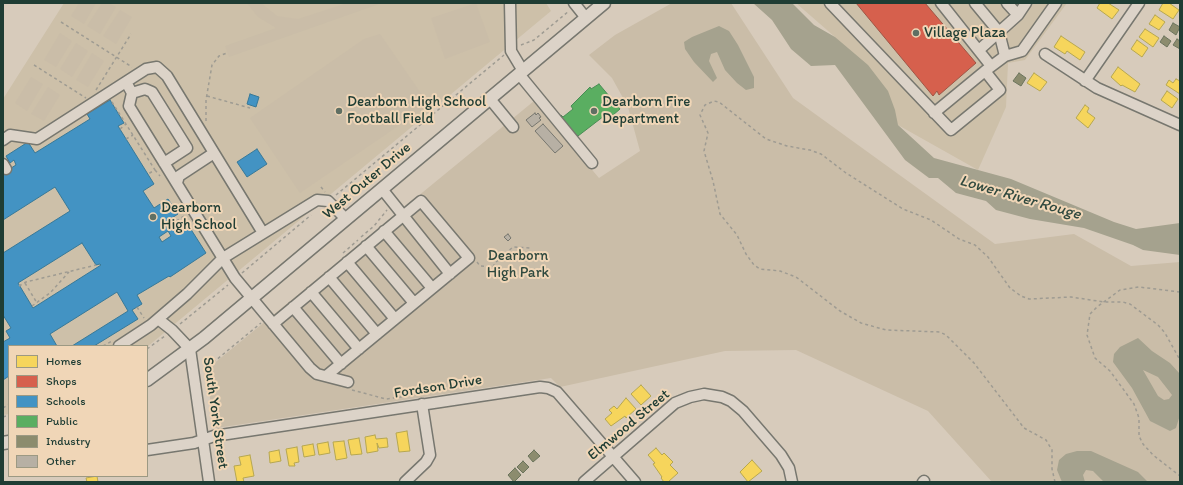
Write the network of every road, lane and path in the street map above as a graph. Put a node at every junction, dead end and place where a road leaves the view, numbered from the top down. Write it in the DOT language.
graph roads {
  1 [pos="510,3"];
  2 [pos="604,3"];
  3 [pos="830,3"];
  4 [pos="941,3"];
  5 [pos="975,3"];
  6 [pos="1007,3"];
  7 [pos="1026,3"];
  8 [pos="1056,3"];
  9 [pos="1139,3"];
  10 [pos="575,4"];
  11 [pos="1018,15"];
  12 [pos="586,18"];
  13 [pos="62,22"];
  14 [pos="999,32"];
  15 [pos="131,34"];
  16 [pos="979,50"];
  17 [pos="511,51"];
  18 [pos="1045,54"];
  19 [pos="1005,56"];
  20 [pos="116,57"];
  21 [pos="34,66"];
  22 [pos="988,68"];
  23 [pos="140,72"];
  24 [pos="521,72"];
  25 [pos="1085,81"];
  26 [pos="126,82"];
  27 [pos="132,93"];
  28 [pos="107,94"];
  29 [pos="207,96"];
  30 [pos="490,99"];
  31 [pos="92,101"];
  32 [pos="250,108"];
  33 [pos="934,113"];
  34 [pos="126,124"];
  35 [pos="1180,125"];
  36 [pos="513,127"];
  37 [pos="120,129"];
  38 [pos="133,135"];
  39 [pos="126,139"];
  40 [pos="3,140"];
  41 [pos="214,153"];
  42 [pos="164,163"];
  43 [pos="592,163"];
  44 [pos="148,174"];
  45 [pos="177,184"];
  46 [pos="382,189"];
  47 [pos="331,199"];
  48 [pos="387,210"];
  49 [pos="188,214"];
  50 [pos="311,215"];
  51 [pos="402,216"];
  52 [pos="346,219"];
  53 [pos="166,228"];
  54 [pos="384,230"];
  55 [pos="263,233"];
  56 [pos="366,246"];
  57 [pos="531,248"];
  58 [pos="223,258"];
  59 [pos="468,258"];
  60 [pos="343,259"];
  61 [pos="96,265"];
  62 [pos="69,272"];
  63 [pos="240,274"];
  64 [pos="450,274"];
  65 [pos="329,277"];
  66 [pos="25,283"];
  67 [pos="229,284"];
  68 [pos="19,286"];
  69 [pos="432,288"];
  70 [pos="311,292"];
  71 [pos="1180,292"];
  72 [pos="251,298"];
  73 [pos="1104,302"];
  74 [pos="37,303"];
  75 [pos="414,303"];
  76 [pos="32,306"];
  77 [pos="138,307"];
  78 [pos="293,307"];
  79 [pos="158,319"];
  80 [pos="395,319"];
  81 [pos="145,320"];
  82 [pos="262,322"];
  83 [pos="180,324"];
  84 [pos="273,324"];
  85 [pos="166,334"];
  86 [pos="377,334"];
  87 [pos="120,345"];
  88 [pos="148,348"];
  89 [pos="190,349"];
  90 [pos="359,349"];
  91 [pos="1180,360"];
  92 [pos="341,364"];
  93 [pos="204,370"];
  94 [pos="326,376"];
  95 [pos="148,379"];
  96 [pos="348,382"];
  97 [pos="422,404"];
  98 [pos="204,438"];
  99 [pos="148,450"];
  100 [pos="613,456"];
  101 [pos="1180,476"];
  102 [pos="209,482"];
  103 [pos="405,482"];
  104 [pos="584,482"];
  105 [pos="635,482"];
  106 [pos="792,482"];
  107 [pos="1055,482"];
  1 -- 17 [label="street"];
  2 -- 12 [label="main road, West Outer Drive"];
  3 -- 33 [label="street"];
  4 -- 16 [label="street"];
  5 -- 14 [label="street"];
  6 -- 11 [label="street"];
  7 -- 11 [label="street"];
  8 -- 19 [label="street"];
  9 -- 25 [label="street"];
  10 -- 12 [label="street"];
  10 -- 17 [label="path"];
  11 -- 14 [label="street"];
  12 -- 24 [label="main road, West Outer Drive"];
  13 -- 20 [label="path"];
  14 -- 16 [label="street"];
  14 -- 19 [label="street"];
  15 -- 20 [label="path"];
  16 -- 22 [label="street"];
  17 -- 24 [label="street"];
  17 -- 47 [label="path"];
  18 -- 25 [label="street"];
  19 -- 22 [label="street"];
  20 -- 23 [label="path"];
  20 -- 31 [label="path"];
  21 -- 31 [label="path"];
  22 -- 33 [label="street"];
  22 -- 33 [label="street"];
  23 -- 26 [label="street"];
  23 -- 41 [label="street"];
  24 -- 30 [label="main road, West Outer Drive"];
  24 -- 43 [label="street"];
  25 -- 35 [label="street"];
  26 -- 27 [label="street"];
  26 -- 28 [label="street"];
  27 -- 42 [label="street"];
  27 -- 42 [label="street"];
  28 -- 31 [label="street"];
  28 -- 34 [label="path"];
  29 -- 32 [label="path"];
  30 -- 36 [label="street"];
  30 -- 46 [label="main road, West Outer Drive"];
  31 -- 40 [label="street"];
  34 -- 37 [label="path"];
  34 -- 38 [label="path"];
  38 -- 39 [label="path"];
  38 -- 44 [label="path"];
  41 -- 45 [label="street"];
  41 -- 55 [label="street"];
  42 -- 45 [label="street"];
  45 -- 58 [label="street"];
  46 -- 51 [label="street"];
  46 -- 52 [label="main road, West Outer Drive"];
  48 -- 60 [label="path"];
  49 -- 53 [label="path"];
  50 -- 63 [label="path"];
  51 -- 54 [label="street"];
  51 -- 59 [label="street"];
  51 -- 64 [label="street"];
  52 -- 55 [label="street"];
  52 -- 72 [label="main road, West Outer Drive"];
  54 -- 56 [label="street"];
  54 -- 69 [label="street"];
  55 -- 58 [label="street"];
  56 -- 60 [label="street"];
  56 -- 75 [label="street"];
  57 -- 59 [label="path"];
  58 -- 72 [label="street"];
  58 -- 79 [label="street"];
  59 -- 64 [label="street"];
  60 -- 65 [label="street"];
  60 -- 80 [label="street"];
  61 -- 62 [label="path"];
  62 -- 66 [label="path"];
  62 -- 74 [label="path"];
  64 -- 69 [label="street"];
  65 -- 70 [label="street"];
  65 -- 86 [label="street"];
  66 -- 68 [label="path"];
  66 -- 74 [label="path"];
  67 -- 83 [label="path"];
  69 -- 75 [label="street"];
  70 -- 78 [label="street"];
  70 -- 90 [label="street"];
  71 -- 73 [label="path"];
  72 -- 84 [label="street"];
  72 -- 89 [label="main road, West Outer Drive"];
  73 -- 91 [label="path"];
  73 -- 101 [label="path"];
  73 -- 107 [label="path"];
  74 -- 76 [label="path"];
  75 -- 80 [label="street"];
  77 -- 81 [label="path"];
  78 -- 84 [label="street"];
  78 -- 92 [label="street"];
  79 -- 87 [label="street"];
  79 -- 89 [label="street"];
  80 -- 86 [label="street"];
  82 -- 93 [label="path"];
  84 -- 94 [label="street"];
  85 -- 88 [label="path"];
  86 -- 90 [label="street"];
  89 -- 95 [label="main road, West Outer Drive"];
  89 -- 98 [label="street, South York Street"];
  90 -- 92 [label="street"];
  92 -- 94 [label="street"];
  94 -- 96 [label="street"];
  97 -- 98 [label="street, Fordson Drive"];
  97 -- 100 [label="street, Fordson Drive"];
  97 -- 103 [label="street"];
  98 -- 99 [label="street, Fordson Drive"];
  98 -- 102 [label="street, South York Street"];
  100 -- 104 [label="street, Elmwood Street"];
  100 -- 105 [label="street, Fordson Drive"];
  100 -- 106 [label="street, Elmwood Street"];
}
